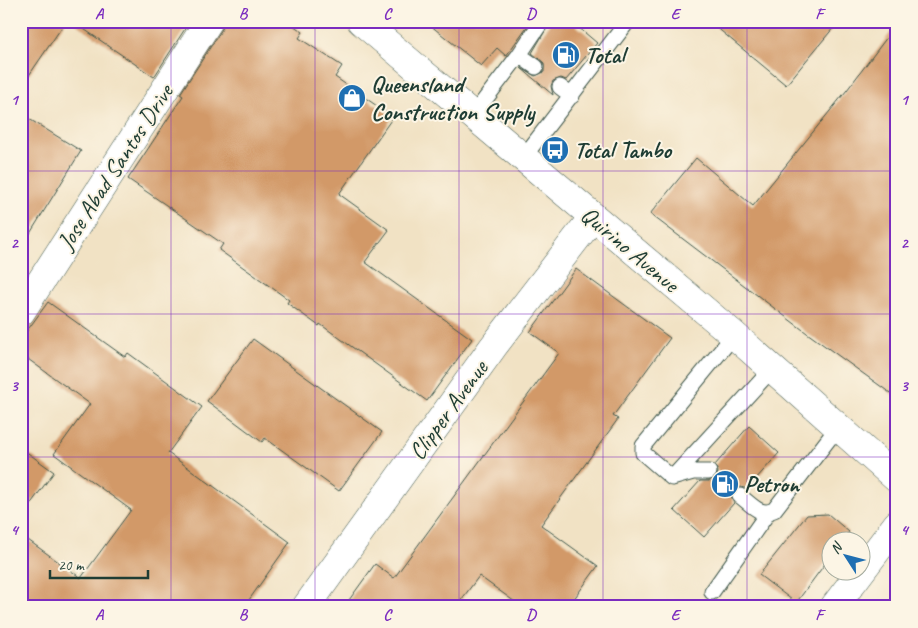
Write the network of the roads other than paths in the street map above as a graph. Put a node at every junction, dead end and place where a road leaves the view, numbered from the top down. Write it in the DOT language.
graph roads {
  1 [pos="209,21"];
  2 [pos="361,21"];
  3 [pos="542,21"];
  4 [pos="628,21"];
  5 [pos="519,55"];
  6 [pos="536,67"];
  7 [pos="473,115"];
  8 [pos="522,158"];
  9 [pos="593,217"];
  10 [pos="21,312"];
  11 [pos="734,335"];
  12 [pos="772,369"];
  13 [pos="838,427"];
  14 [pos="709,472"];
  15 [pos="672,478"];
  16 [pos="897,479"];
  17 [pos="740,496"];
  18 [pos="767,514"];
  19 [pos="897,524"];
  20 [pos="712,592"];
  21 [pos="306,607"];
  22 [pos="834,607"];
  1 -- 10 [label="street, Jose Abad Santos Drive"];
  2 -- 7 [label="street, Quirino Avenue"];
  3 -- 5 [label="lane"];
  4 -- 8 [label="lane"];
  5 -- 6 [label="lane"];
  5 -- 7 [label="lane"];
  7 -- 8 [label="street, Quirino Avenue"];
  8 -- 9 [label="street, Quirino Avenue"];
  9 -- 11 [label="street, Quirino Avenue"];
  9 -- 21 [label="street, Clipper Avenue"];
  11 -- 12 [label="street, Quirino Avenue"];
  11 -- 15 [label="lane"];
  12 -- 13 [label="street, Quirino Avenue"];
  12 -- 15 [label="lane"];
  13 -- 16 [label="street, Quirino Avenue"];
  13 -- 18 [label="lane"];
  14 -- 15 [label="lane"];
  17 -- 18 [label="lane"];
  18 -- 20 [label="lane"];
  19 -- 22 [label="street"];
}
